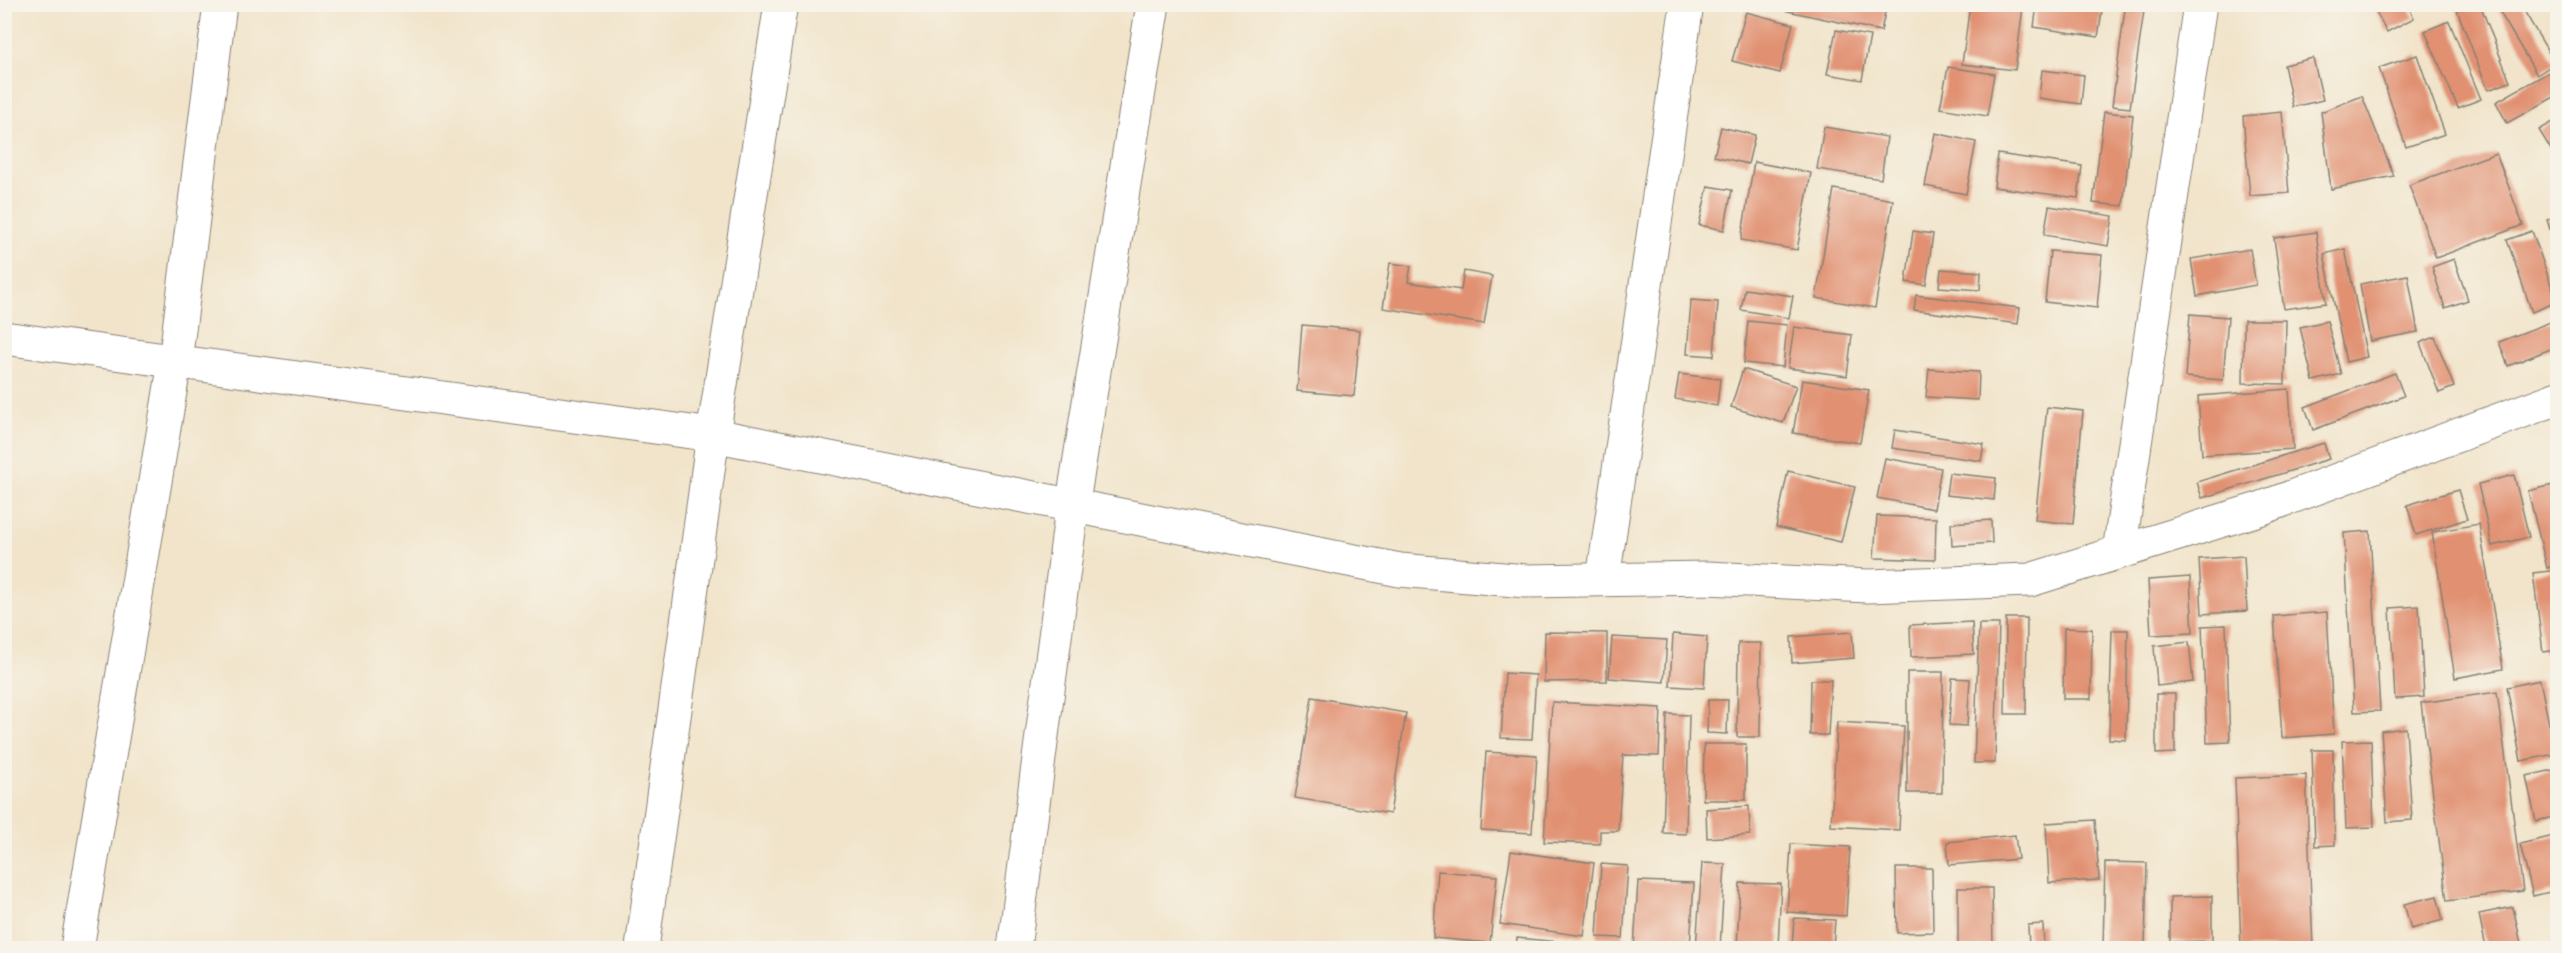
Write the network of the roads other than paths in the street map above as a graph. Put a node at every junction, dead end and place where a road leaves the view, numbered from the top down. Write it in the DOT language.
graph roads {
  1 [pos="220,4"];
  2 [pos="781,4"];
  3 [pos="1153,4"];
  4 [pos="1687,4"];
  5 [pos="2200,4"];
  6 [pos="4,338"];
  7 [pos="175,362"];
  8 [pos="2558,398"];
  9 [pos="713,435"];
  10 [pos="1072,508"];
  11 [pos="2119,552"];
  12 [pos="1603,579"];
  13 [pos="77,948"];
  14 [pos="642,948"];
  15 [pos="1014,948"];
  1 -- 7 [label="street"];
  2 -- 9 [label="street"];
  3 -- 10 [label="street"];
  4 -- 12 [label="street"];
  5 -- 11 [label="street"];
  6 -- 7 [label="street"];
  7 -- 9 [label="street"];
  7 -- 13 [label="street"];
  8 -- 11 [label="street"];
  9 -- 10 [label="street"];
  9 -- 14 [label="street"];
  10 -- 12 [label="street"];
  10 -- 15 [label="street"];
  11 -- 12 [label="street"];
}
